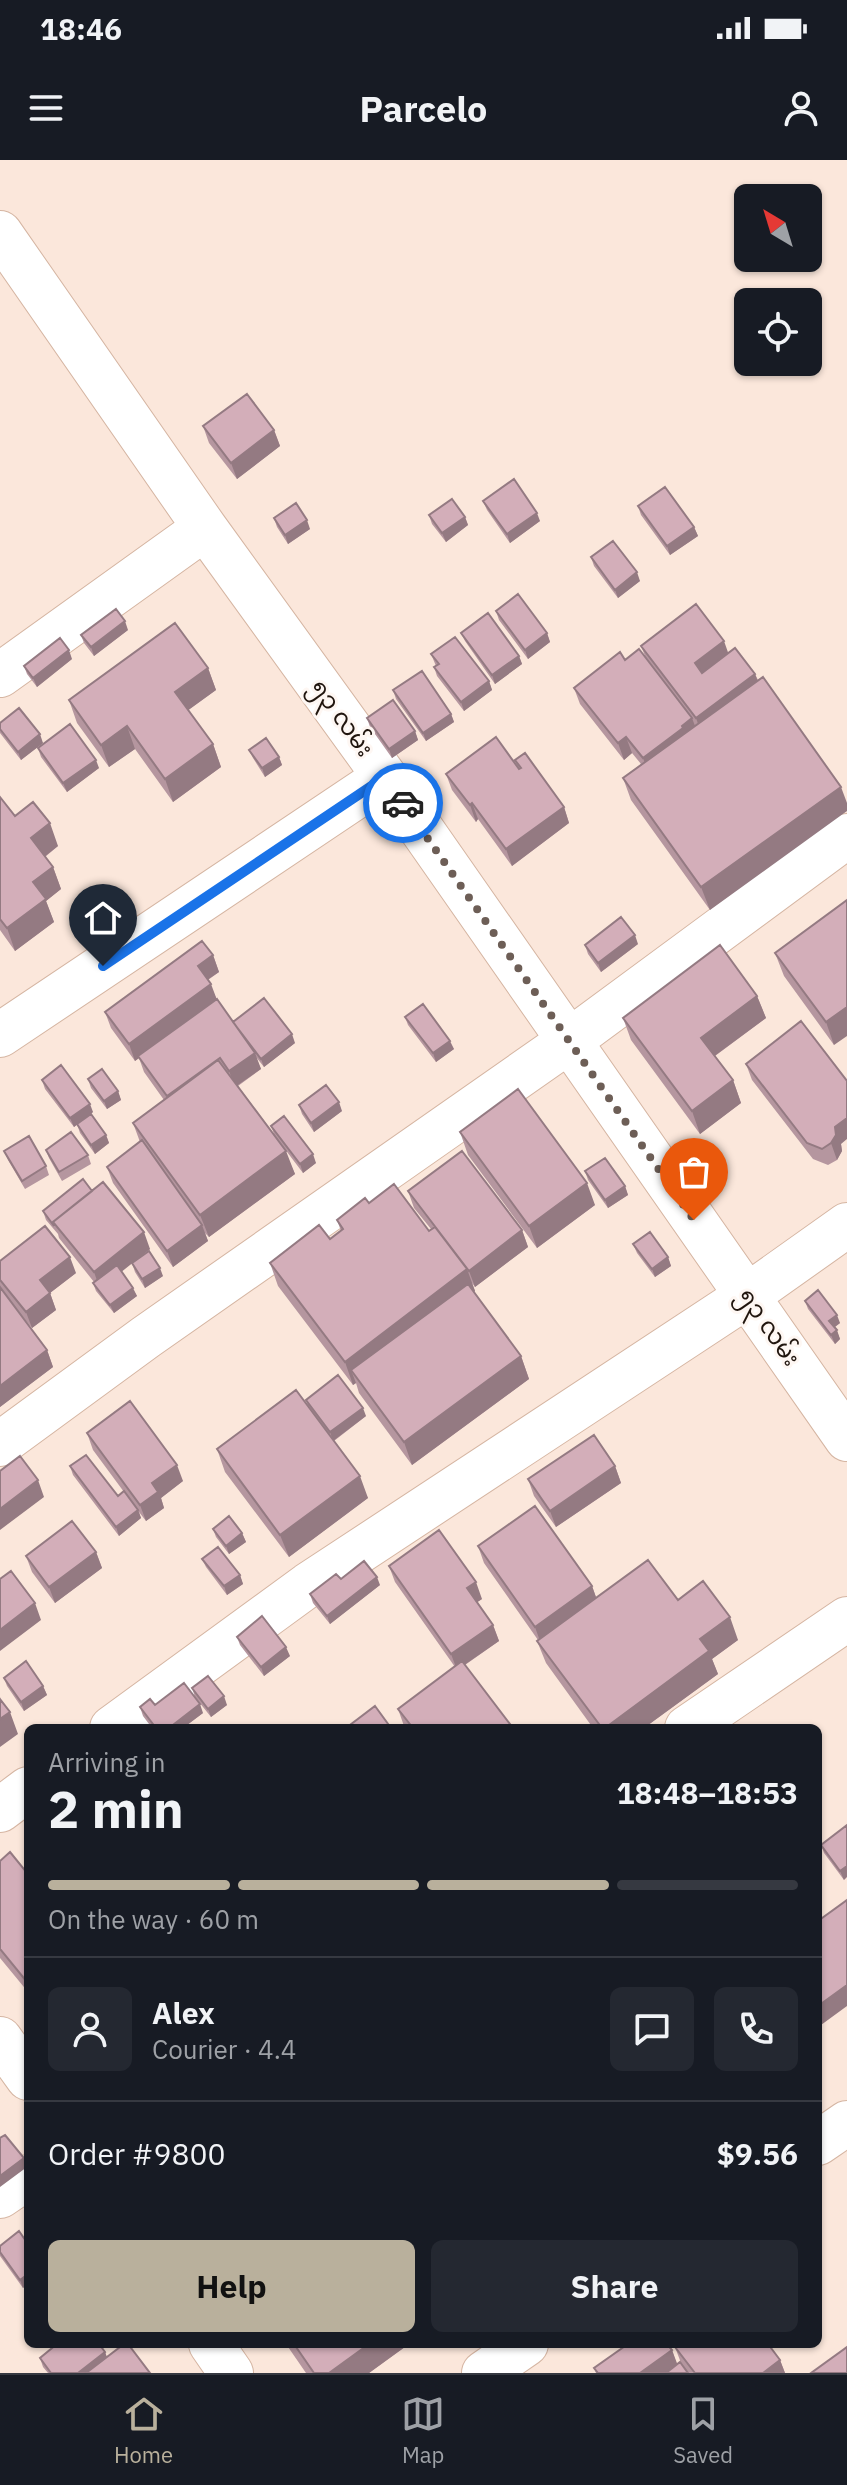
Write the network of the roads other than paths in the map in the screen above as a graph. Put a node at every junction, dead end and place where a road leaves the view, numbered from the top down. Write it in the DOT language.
graph roads {
  1 [pos="0,233"];
  2 [pos="205,528"];
  3 [pos="0,675"];
  4 [pos="385,777"];
  5 [pos="847,836"];
  6 [pos="0,1035"];
  7 [pos="569,1041"];
  8 [pos="847,1225"];
  9 [pos="747,1296"];
  10 [pos="847,1439"];
  11 [pos="0,1444"];
  12 [pos="847,1619"];
  13 [pos="117,1724"];
  14 [pos="693,1724"];
  15 [pos="24,1792"];
  16 [pos="0,1810"];
  17 [pos="0,2039"];
  18 [pos="24,2072"];
  19 [pos="847,2123"];
  20 [pos="822,2140"];
  21 [pos="24,2180"];
  22 [pos="0,2196"];
  23 [pos="214,2348"];
  24 [pos="520,2348"];
  25 [pos="231,2373"];
  26 [pos="484,2373"];
  1 -- 2 [label="street, ၅၃ လမ်း"];
  2 -- 3 [label="street"];
  2 -- 4 [label="street, ၅၃ လမ်း"];
  4 -- 6 [label="street"];
  4 -- 7 [label="street, ၅၃ လမ်း"];
  5 -- 7 [label="street"];
  7 -- 9 [label="street, ၅၃ လမ်း"];
  7 -- 11 [label="street"];
  8 -- 9 [label="street"];
  9 -- 10 [label="street, ၅၃ လမ်း"];
  9 -- 13 [label="street"];
  12 -- 14 [label="street"];
  15 -- 16 [label="street"];
  17 -- 18 [label="street"];
  19 -- 20 [label="street"];
  21 -- 22 [label="street"];
  23 -- 25 [label="street"];
  24 -- 26 [label="street"];
}
